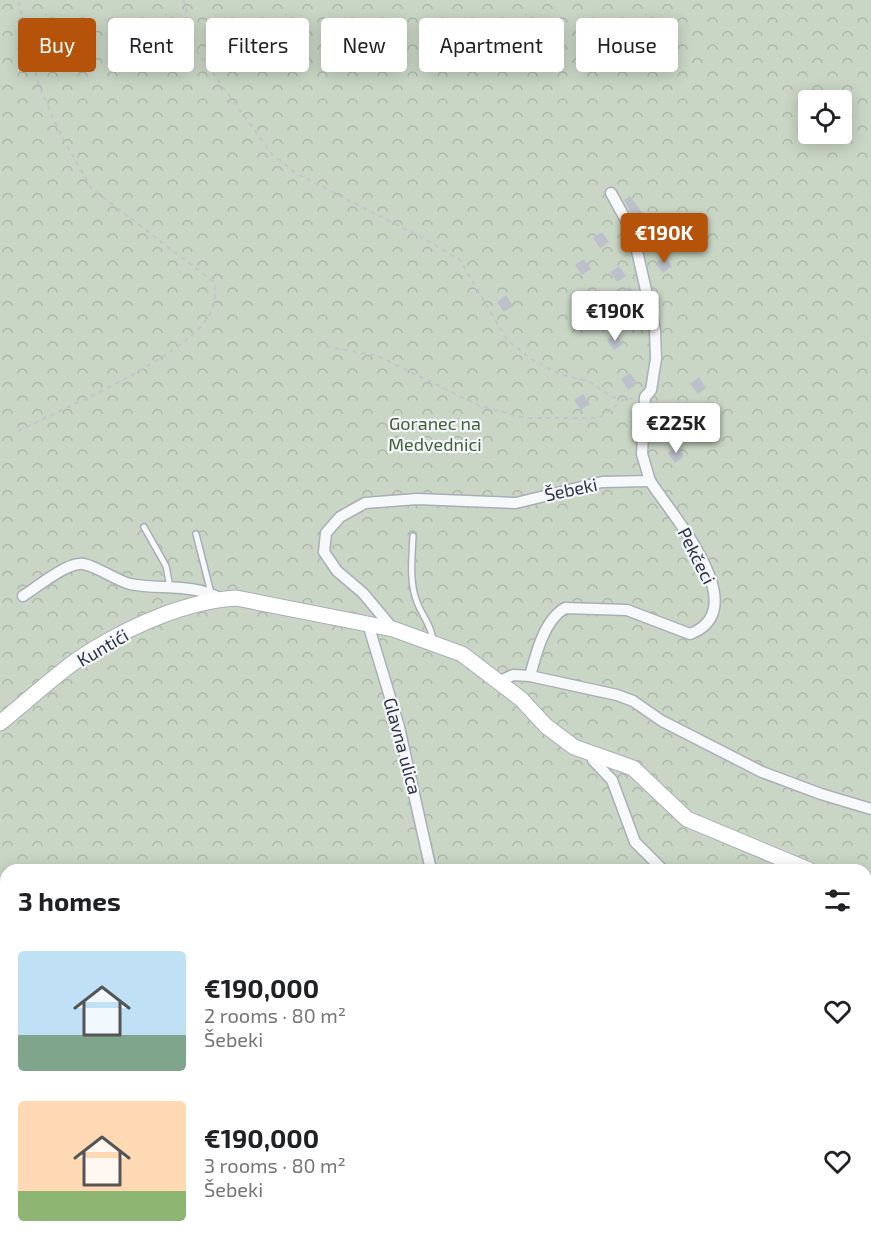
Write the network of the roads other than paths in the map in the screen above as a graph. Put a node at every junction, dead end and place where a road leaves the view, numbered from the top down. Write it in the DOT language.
graph roads {
  1 [pos="611,193"];
  2 [pos="650,481"];
  3 [pos="144,527"];
  4 [pos="196,534"];
  5 [pos="412,536"];
  6 [pos="170,588"];
  7 [pos="23,596"];
  8 [pos="216,596"];
  9 [pos="369,624"];
  10 [pos="393,628"];
  11 [pos="433,642"];
  12 [pos="530,676"];
  13 [pos="498,682"];
  14 [pos="0,723"];
  15 [pos="593,754"];
  16 [pos="871,809"];
  17 [pos="430,864"];
  18 [pos="657,864"];
  19 [pos="795,864"];
  1 -- 2 [label="street"];
  2 -- 10 [label="street, Šebeki"];
  2 -- 12 [label="street, Pekčeci"];
  3 -- 6 [label="lane"];
  4 -- 8 [label="lane"];
  5 -- 11 [label="lane"];
  6 -- 7 [label="street, Kuntići"];
  6 -- 8 [label="street, Kuntići"];
  8 -- 9 [label="street, Kuntići"];
  8 -- 14 [label="street, Kuntići"];
  9 -- 10 [label="street, Kuntići"];
  9 -- 17 [label="street, Glavna ulica"];
  10 -- 11 [label="street"];
  11 -- 13 [label="street"];
  12 -- 13 [label="street"];
  12 -- 16 [label="street"];
  13 -- 15 [label="street"];
  15 -- 18 [label="street"];
  15 -- 19 [label="street"];
}
